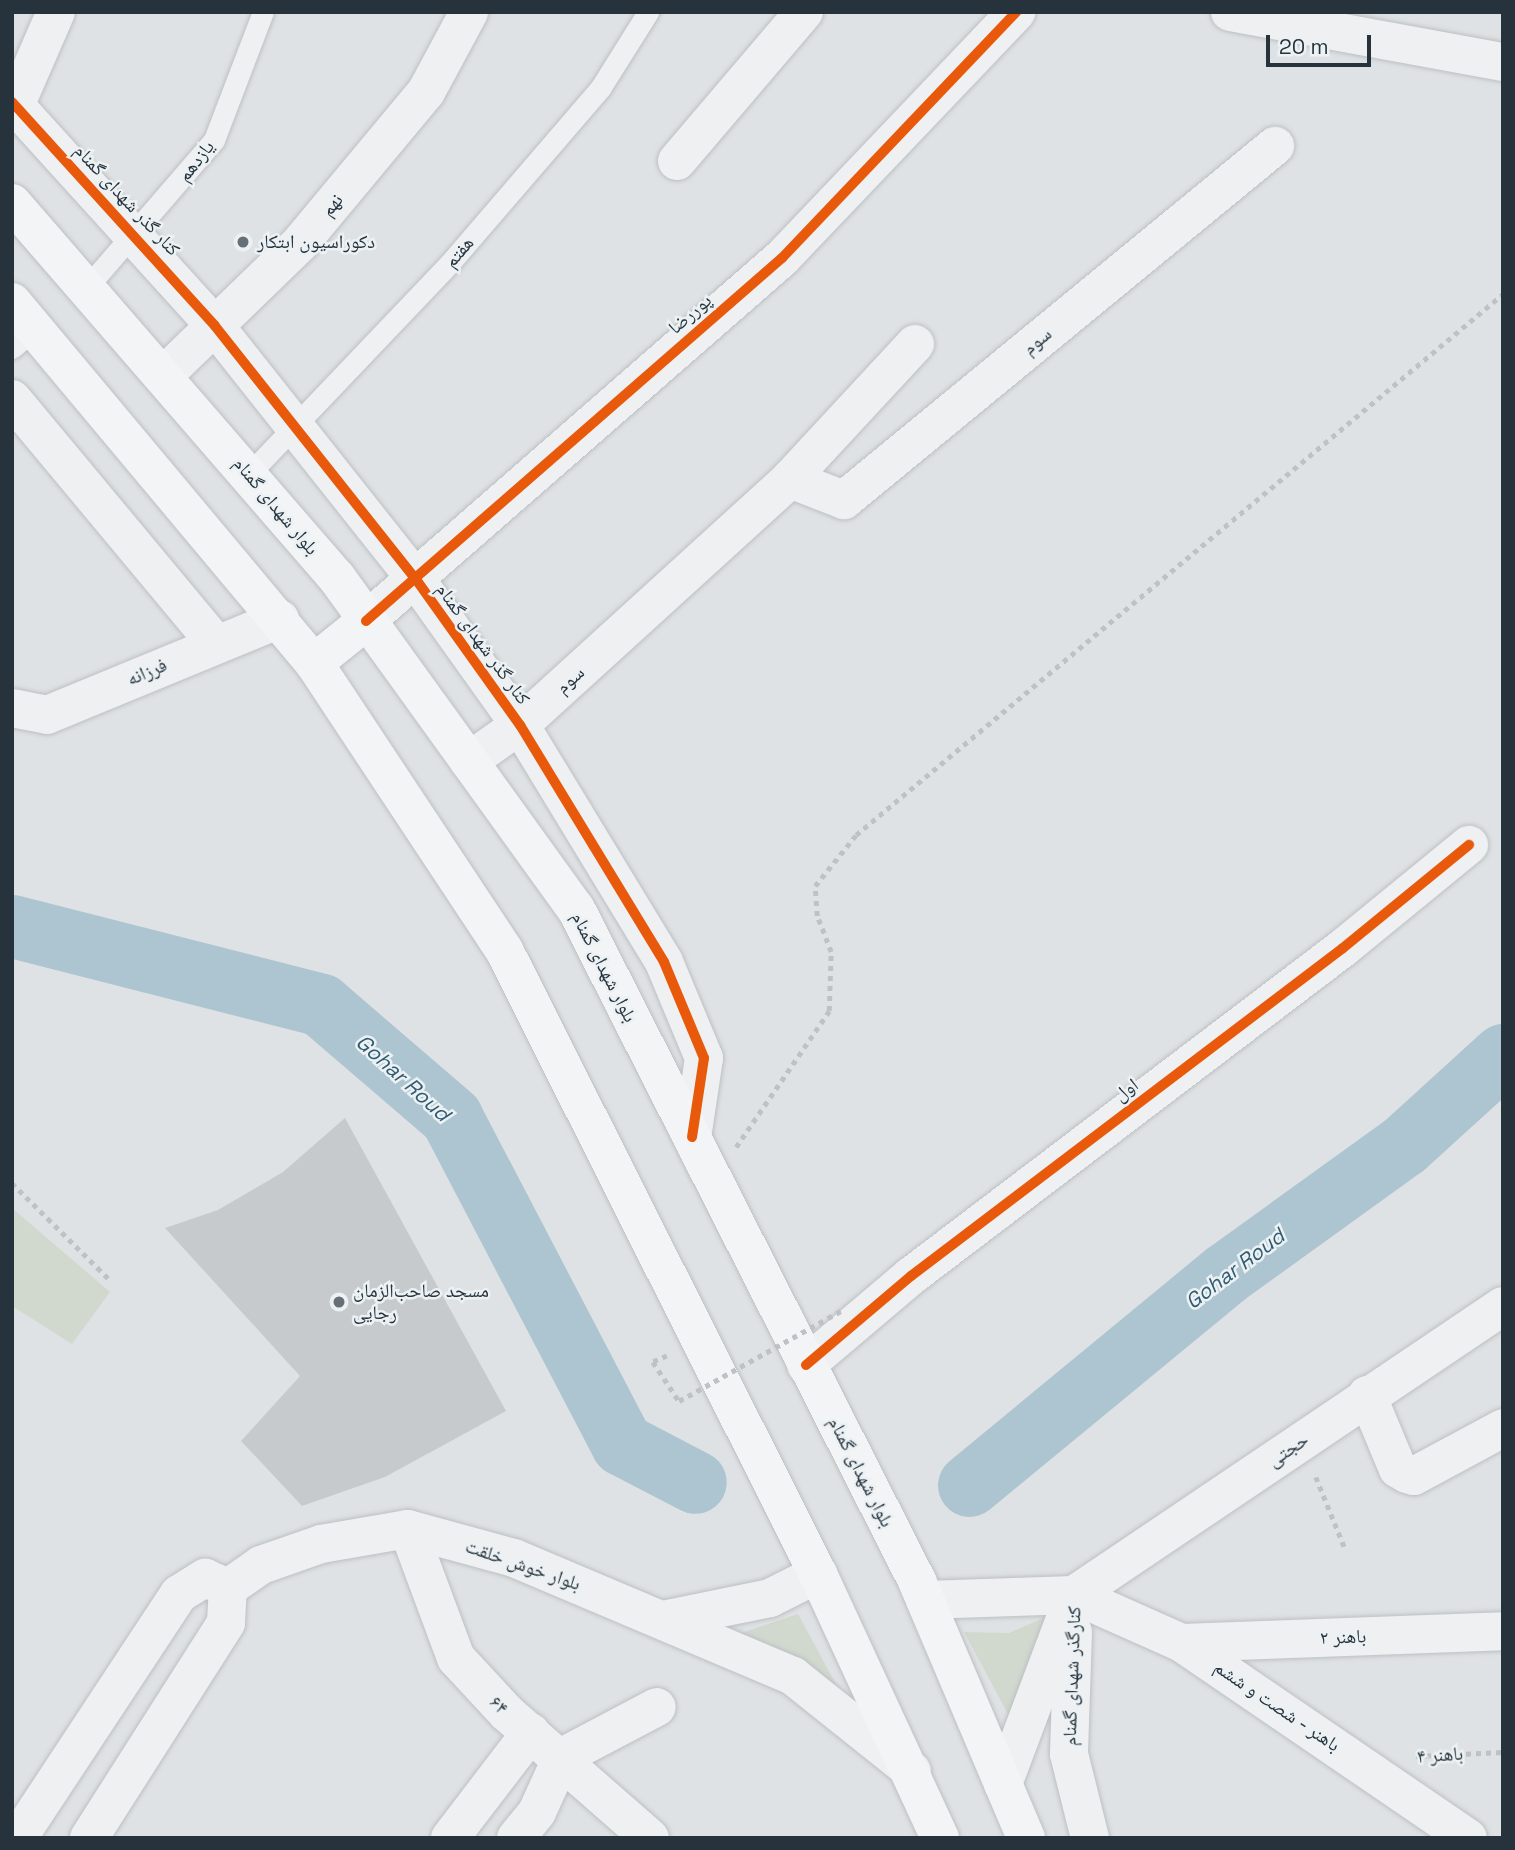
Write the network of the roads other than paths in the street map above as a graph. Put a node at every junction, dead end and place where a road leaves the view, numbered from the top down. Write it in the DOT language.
graph roads {
  1 [pos="56,12"];
  2 [pos="469,12"];
  3 [pos="648,12"];
  4 [pos="804,12"];
  5 [pos="1016,12"];
  6 [pos="1230,12"];
  7 [pos="257,14"];
  8 [pos="1275,16"];
  9 [pos="1503,62"];
  10 [pos="14,107"];
  11 [pos="1275,146"];
  12 [pos="677,161"];
  13 [pos="12,203"];
  14 [pos="136,234"];
  15 [pos="88,286"];
  16 [pos="20,326"];
  17 [pos="215,326"];
  18 [pos="915,344"];
  19 [pos="165,374"];
  20 [pos="12,399"];
  21 [pos="293,428"];
  22 [pos="249,474"];
  23 [pos="790,479"];
  24 [pos="415,578"];
  25 [pos="280,619"];
  26 [pos="366,621"];
  27 [pos="215,643"];
  28 [pos="314,663"];
  29 [pos="12,708"];
  30 [pos="520,725"];
  31 [pos="469,761"];
  32 [pos="1469,845"];
  33 [pos="692,1137"];
  34 [pos="1503,1306"];
  35 [pos="806,1365"];
  36 [pos="1367,1395"];
  37 [pos="1503,1428"];
  38 [pos="408,1529"];
  39 [pos="818,1574"];
  40 [pos="228,1588"];
  41 [pos="1074,1595"];
  42 [pos="925,1600"];
  43 [pos="667,1619"];
  44 [pos="1503,1631"];
  45 [pos="1182,1643"];
  46 [pos="657,1707"];
  47 [pos="531,1732"];
  48 [pos="562,1757"];
  49 [pos="912,1771"];
  50 [pos="1003,1784"];
  51 [pos="1467,1837"];
  52 [pos="18,1838"];
  53 [pos="89,1838"];
  54 [pos="450,1838"];
  55 [pos="516,1838"];
  56 [pos="650,1838"];
  57 [pos="940,1838"];
  58 [pos="1026,1838"];
  59 [pos="1090,1838"];
  1 -- 10 [label="street"];
  2 -- 17 [label="street, نهم"];
  3 -- 21 [label="lane, هفتم"];
  4 -- 12 [label="street"];
  5 -- 24 [label="street, پوررضا"];
  6 -- 8 [label="street"];
  7 -- 14 [label="lane, یازدهم"];
  8 -- 9 [label="street"];
  10 -- 14 [label="street, کنار گذر شهدای گمنام"];
  11 -- 23 [label="street, سوم"];
  13 -- 15 [label="highway, بلوار شهدای گمنام"];
  14 -- 15 [label="lane, یازدهم"];
  14 -- 17 [label="street, کنار گذر شهدای گمنام"];
  15 -- 19 [label="highway, بلوار شهدای گمنام"];
  16 -- 25 [label="highway"];
  17 -- 19 [label="street, نهم"];
  17 -- 21 [label="street, کنار گذر شهدای گمنام"];
  18 -- 23 [label="street, سوم"];
  19 -- 22 [label="highway, بلوار شهدای گمنام"];
  20 -- 27 [label="street"];
  21 -- 22 [label="lane, هفتم"];
  21 -- 24 [label="street, کنار گذر شهدای گمنام"];
  22 -- 26 [label="highway, بلوار شهدای گمنام"];
  23 -- 30 [label="street, سوم"];
  24 -- 26 [label="street, پوررضا"];
  24 -- 30 [label="street, کنار گذر شهدای گمنام"];
  25 -- 27 [label="street, فرزانه"];
  25 -- 28 [label="highway"];
  26 -- 28 [label="highway"];
  26 -- 31 [label="highway, بلوار شهدای گمنام"];
  27 -- 29 [label="street, فرزانه"];
  28 -- 39 [label="highway"];
  30 -- 31 [label="street, سوم"];
  30 -- 33 [label="street, کنار گذر شهدای گمنام"];
  31 -- 33 [label="highway, بلوار شهدای گمنام"];
  32 -- 35 [label="street, اول"];
  33 -- 35 [label="highway, بلوار شهدای گمنام"];
  34 -- 36 [label="street, حجتی"];
  35 -- 42 [label="highway, بلوار شهدای گمنام"];
  36 -- 37 [label="street"];
  36 -- 41 [label="street, حجتی"];
  38 -- 40 [label="street, بلوار خوش خلقت"];
  38 -- 43 [label="street, بلوار خوش خلقت"];
  38 -- 47 [label="street, ۶۴"];
  39 -- 43 [label="street"];
  39 -- 49 [label="highway"];
  40 -- 52 [label="street"];
  40 -- 53 [label="street"];
  41 -- 42 [label="street"];
  41 -- 45 [label="street, باهنر - شصت و ششم"];
  41 -- 50 [label="street"];
  41 -- 59 [label="street, کنارگذر شهدای گمنام"];
  42 -- 50 [label="highway, بلوار شهدای گمنام"];
  43 -- 49 [label="street, بلوار خوش خلقت"];
  44 -- 45 [label="street, باهنر ۲"];
  45 -- 51 [label="street, باهنر - شصت و ششم"];
  46 -- 48 [label="street"];
  47 -- 48 [label="street, ۶۴"];
  47 -- 54 [label="street"];
  48 -- 55 [label="street"];
  48 -- 56 [label="street, ۶۴"];
  49 -- 57 [label="highway"];
  50 -- 58 [label="highway, بلوار شهدای گمنام"];
}
